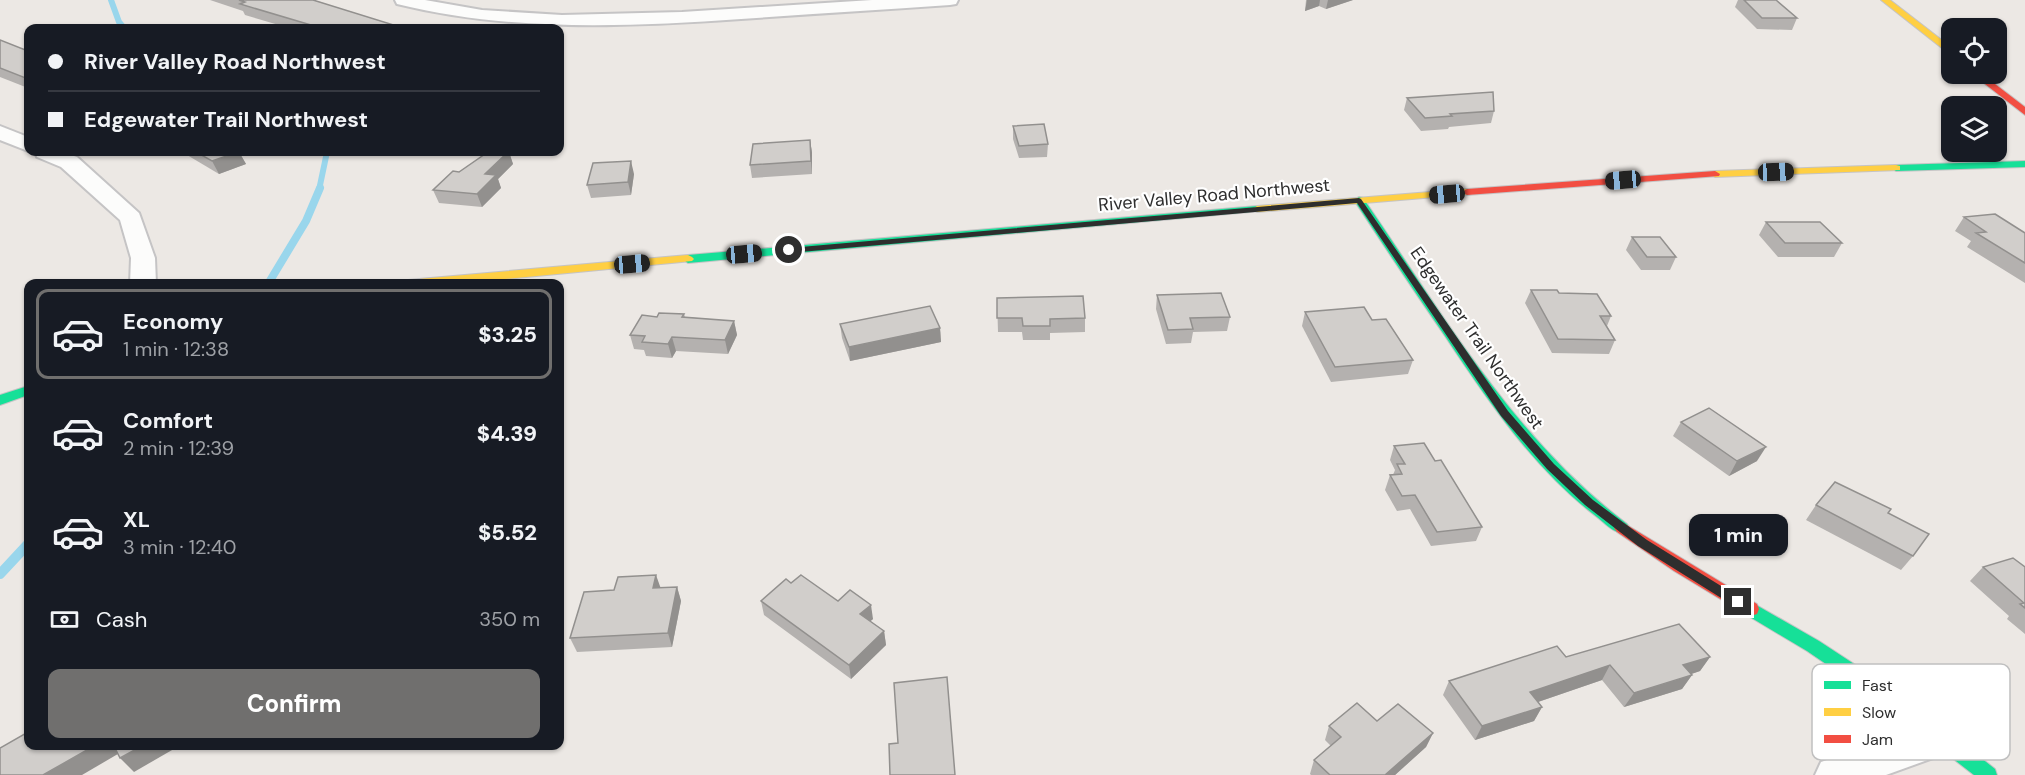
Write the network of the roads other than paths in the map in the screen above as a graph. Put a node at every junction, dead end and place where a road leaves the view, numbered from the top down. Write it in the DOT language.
graph roads {
  1 [pos="403,0"];
  2 [pos="950,0"];
  3 [pos="1885,0"];
  4 [pos="1941,44"];
  5 [pos="1990,84"];
  6 [pos="2025,112"];
  7 [pos="0,132"];
  8 [pos="24,143"];
  9 [pos="55,156"];
  10 [pos="2025,164"];
  11 [pos="1359,200"];
  12 [pos="143,279"];
  13 [pos="465,279"];
  14 [pos="24,391"];
  15 [pos="0,400"];
  16 [pos="1843,664"];
  17 [pos="1878,760"];
  18 [pos="1971,760"];
  19 [pos="1835,775"];
  20 [pos="1988,775"];
  1 -- 2 [label="street"];
  3 -- 4 [label="street"];
  5 -- 6 [label="street"];
  7 -- 8 [label="street"];
  9 -- 12 [label="street"];
  10 -- 11 [label="street, River Valley Road Northwest"];
  11 -- 13 [label="street, River Valley Road Northwest"];
  11 -- 16 [label="street, Edgewater Trail Northwest"];
  14 -- 15 [label="street"];
  17 -- 19 [label="street"];
  18 -- 20 [label="street, Edgewater Trail Northwest"];
}
